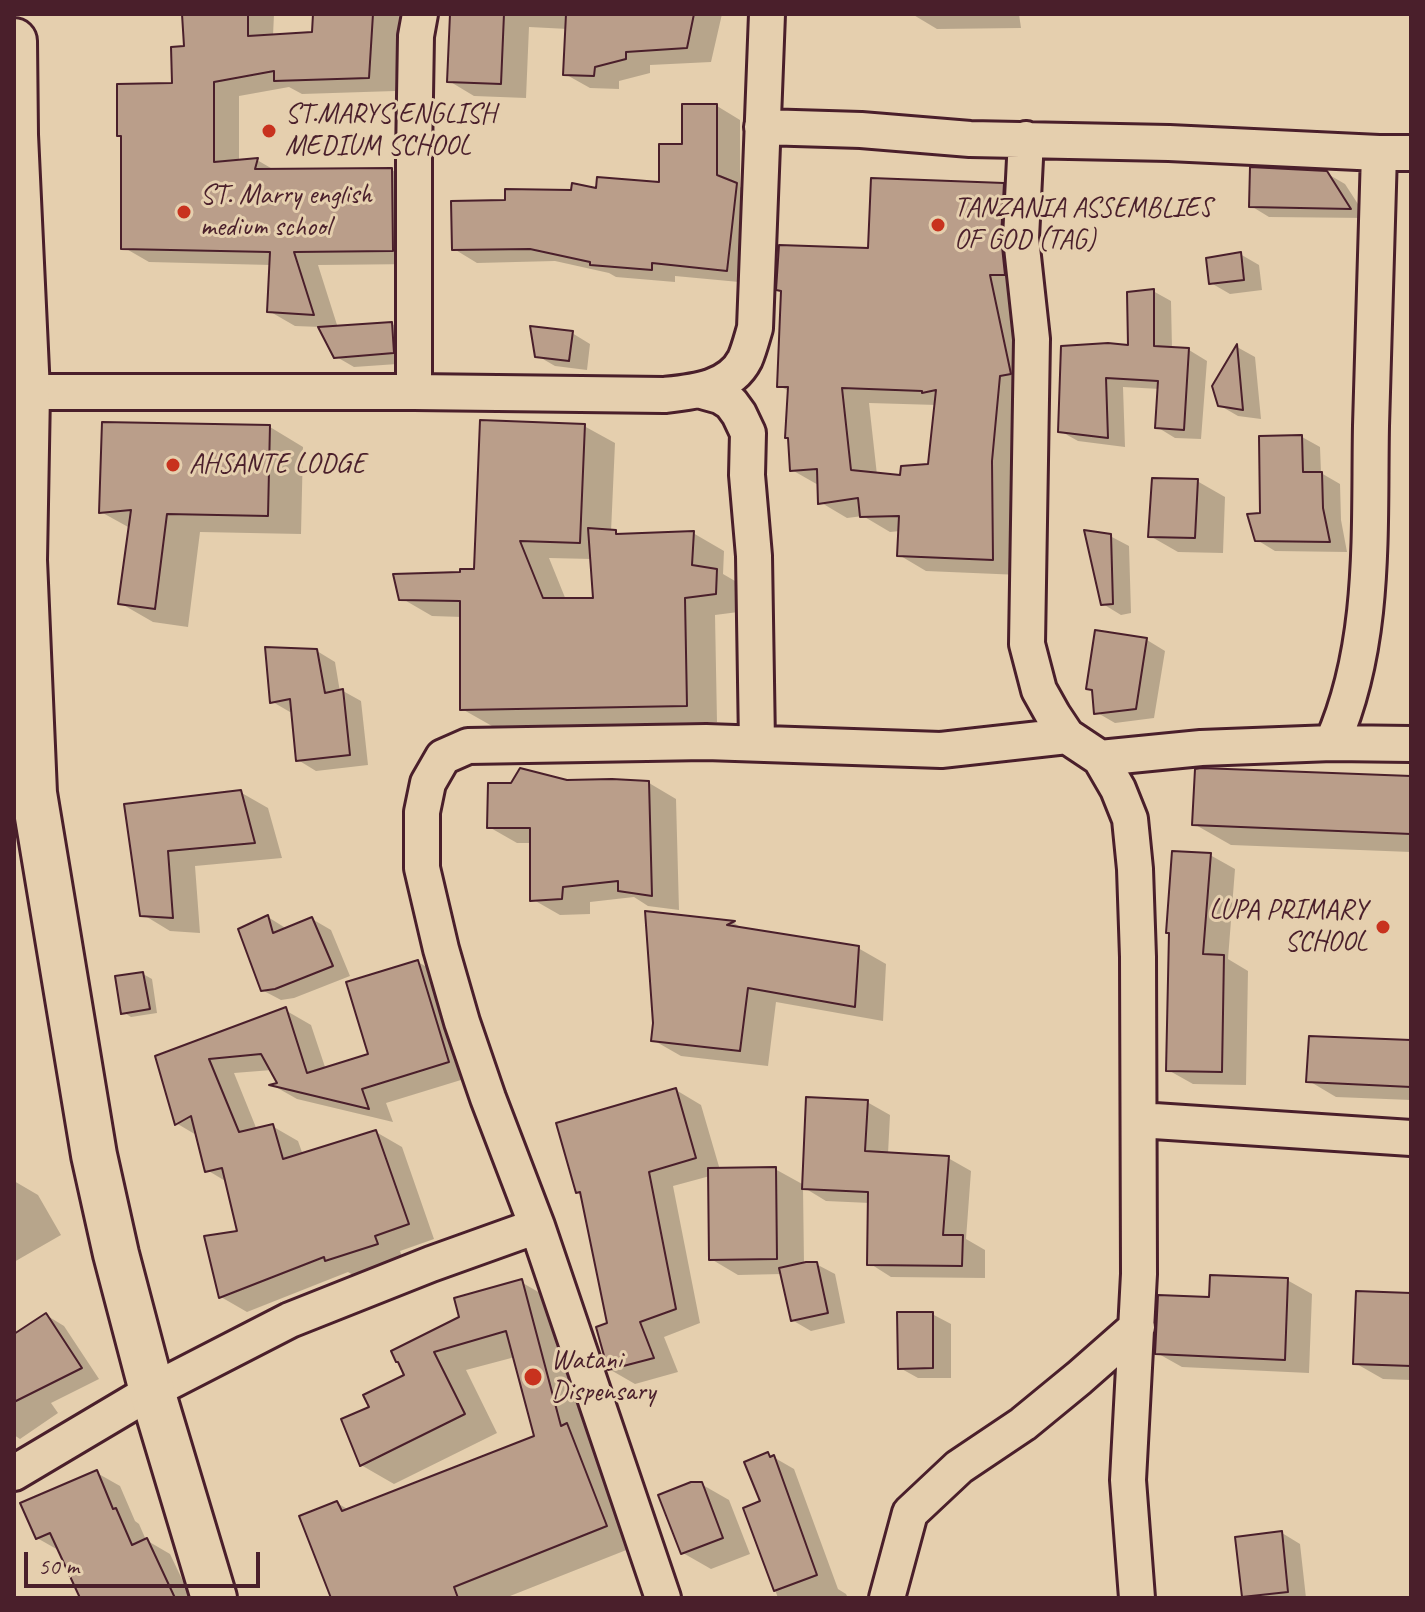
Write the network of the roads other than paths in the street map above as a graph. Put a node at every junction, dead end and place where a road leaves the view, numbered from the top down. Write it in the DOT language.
graph roads {
  1 [pos="420,14"];
  2 [pos="767,14"];
  3 [pos="14,41"];
  4 [pos="762,127"];
  5 [pos="14,135"];
  6 [pos="1026,139"];
  7 [pos="1395,153"];
  8 [pos="755,328"];
  9 [pos="702,391"];
  10 [pos="27,392"];
  11 [pos="414,392"];
  12 [pos="748,433"];
  13 [pos="19,523"];
  14 [pos="1067,736"];
  15 [pos="757,743"];
  16 [pos="1332,743"];
  17 [pos="1411,744"];
  18 [pos="1100,758"];
  19 [pos="1139,1120"];
  20 [pos="1411,1138"];
  21 [pos="537,1226"];
  22 [pos="1137,1327"];
  23 [pos="152,1391"];
  24 [pos="14,1473"];
  25 [pos="214,1598"];
  26 [pos="663,1598"];
  27 [pos="887,1598"];
  28 [pos="1137,1598"];
  1 -- 11 [label="street"];
  2 -- 4 [label="street"];
  3 -- 5 [label="main road"];
  4 -- 6 [label="street"];
  4 -- 8 [label="street"];
  5 -- 10 [label="main road"];
  6 -- 7 [label="street"];
  6 -- 14 [label="street"];
  7 -- 16 [label="street"];
  8 -- 9 [label="street"];
  8 -- 12 [label="street"];
  9 -- 11 [label="street"];
  9 -- 12 [label="street"];
  10 -- 11 [label="street"];
  10 -- 13 [label="main road"];
  12 -- 15 [label="street"];
  13 -- 23 [label="main road"];
  14 -- 15 [label="street"];
  14 -- 18 [label="street"];
  15 -- 21 [label="street"];
  16 -- 17 [label="street"];
  16 -- 18 [label="street"];
  18 -- 19 [label="street"];
  19 -- 20 [label="street"];
  19 -- 22 [label="street"];
  21 -- 23 [label="street"];
  21 -- 26 [label="street"];
  22 -- 27 [label="street"];
  22 -- 28 [label="street"];
  23 -- 24 [label="street"];
  23 -- 25 [label="main road"];
}
